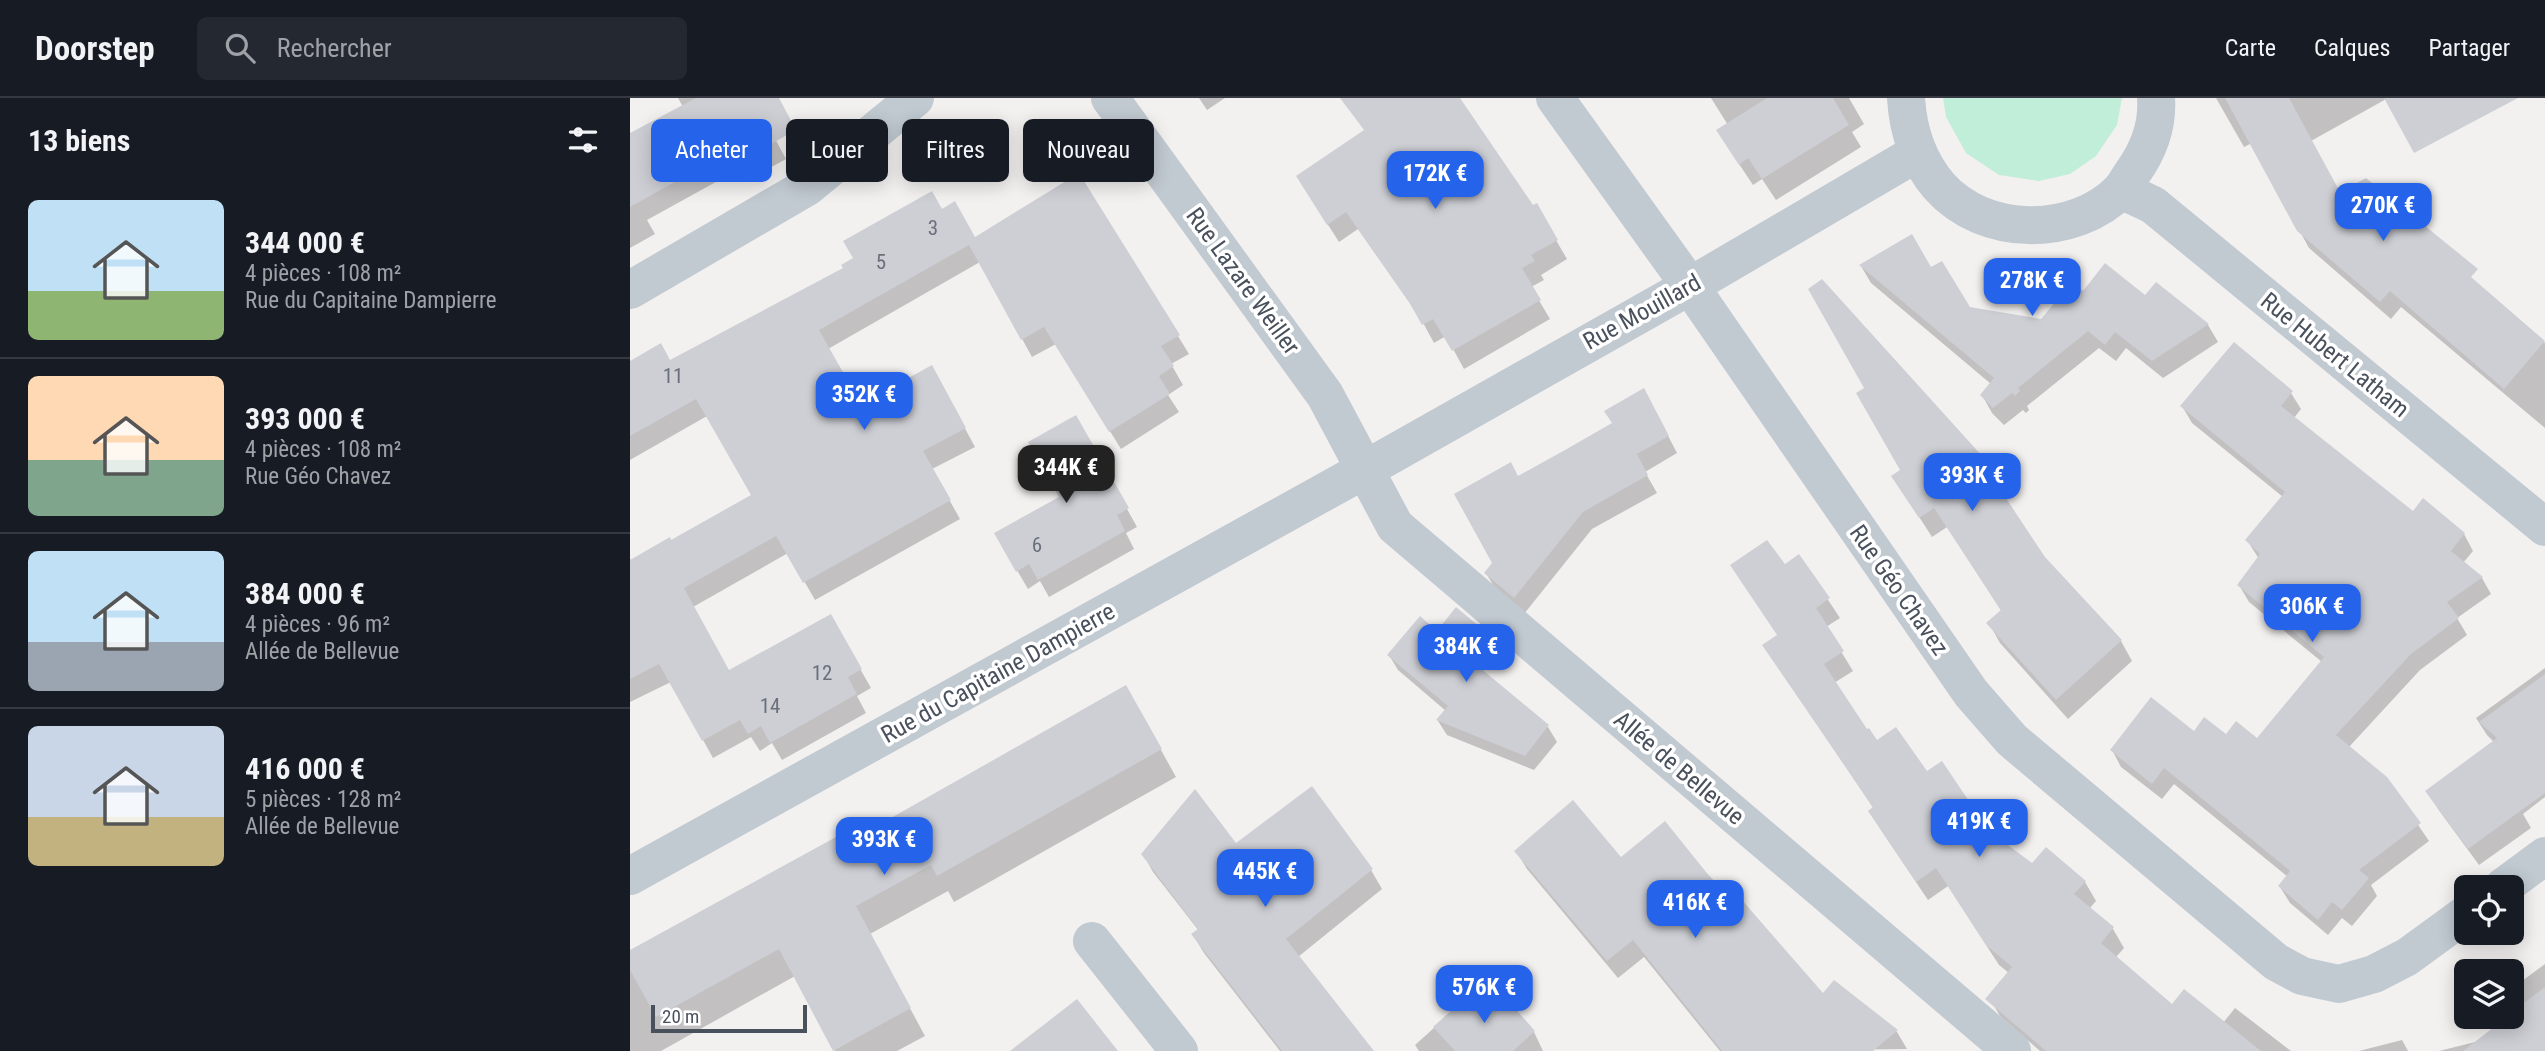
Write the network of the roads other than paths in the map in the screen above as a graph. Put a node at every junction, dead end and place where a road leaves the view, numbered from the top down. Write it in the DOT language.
graph roads {
  1 [pos="915,98"];
  2 [pos="1110,98"];
  3 [pos="1555,98"];
  4 [pos="1906,98"];
  5 [pos="2156,98"];
  6 [pos="1917,153"];
  7 [pos="2121,190"];
  8 [pos="1690,286"];
  9 [pos="630,289"];
  10 [pos="1366,469"];
  11 [pos="2545,527"];
  12 [pos="2545,856"];
  13 [pos="2519,875"];
  14 [pos="630,876"];
  15 [pos="2454,923"];
  16 [pos="1092,941"];
  17 [pos="1180,1051"];
  18 [pos="2012,1051"];
  1 -- 9 [label="street"];
  2 -- 10 [label="street, Rue Lazare Weiller"];
  3 -- 8 [label="street, Rue Géo Chavez"];
  4 -- 6 [label="street"];
  5 -- 7 [label="street"];
  6 -- 7 [label="street"];
  6 -- 8 [label="street, Rue Mouillard"];
  7 -- 11 [label="street, Rue Hubert Latham"];
  8 -- 10 [label="street, Rue Mouillard"];
  8 -- 15 [label="street, Rue Géo Chavez"];
  10 -- 14 [label="street, Rue du Capitaine Dampierre"];
  10 -- 18 [label="street, Allée de Bellevue"];
  12 -- 13 [label="street"];
  16 -- 17 [label="street"];
}
